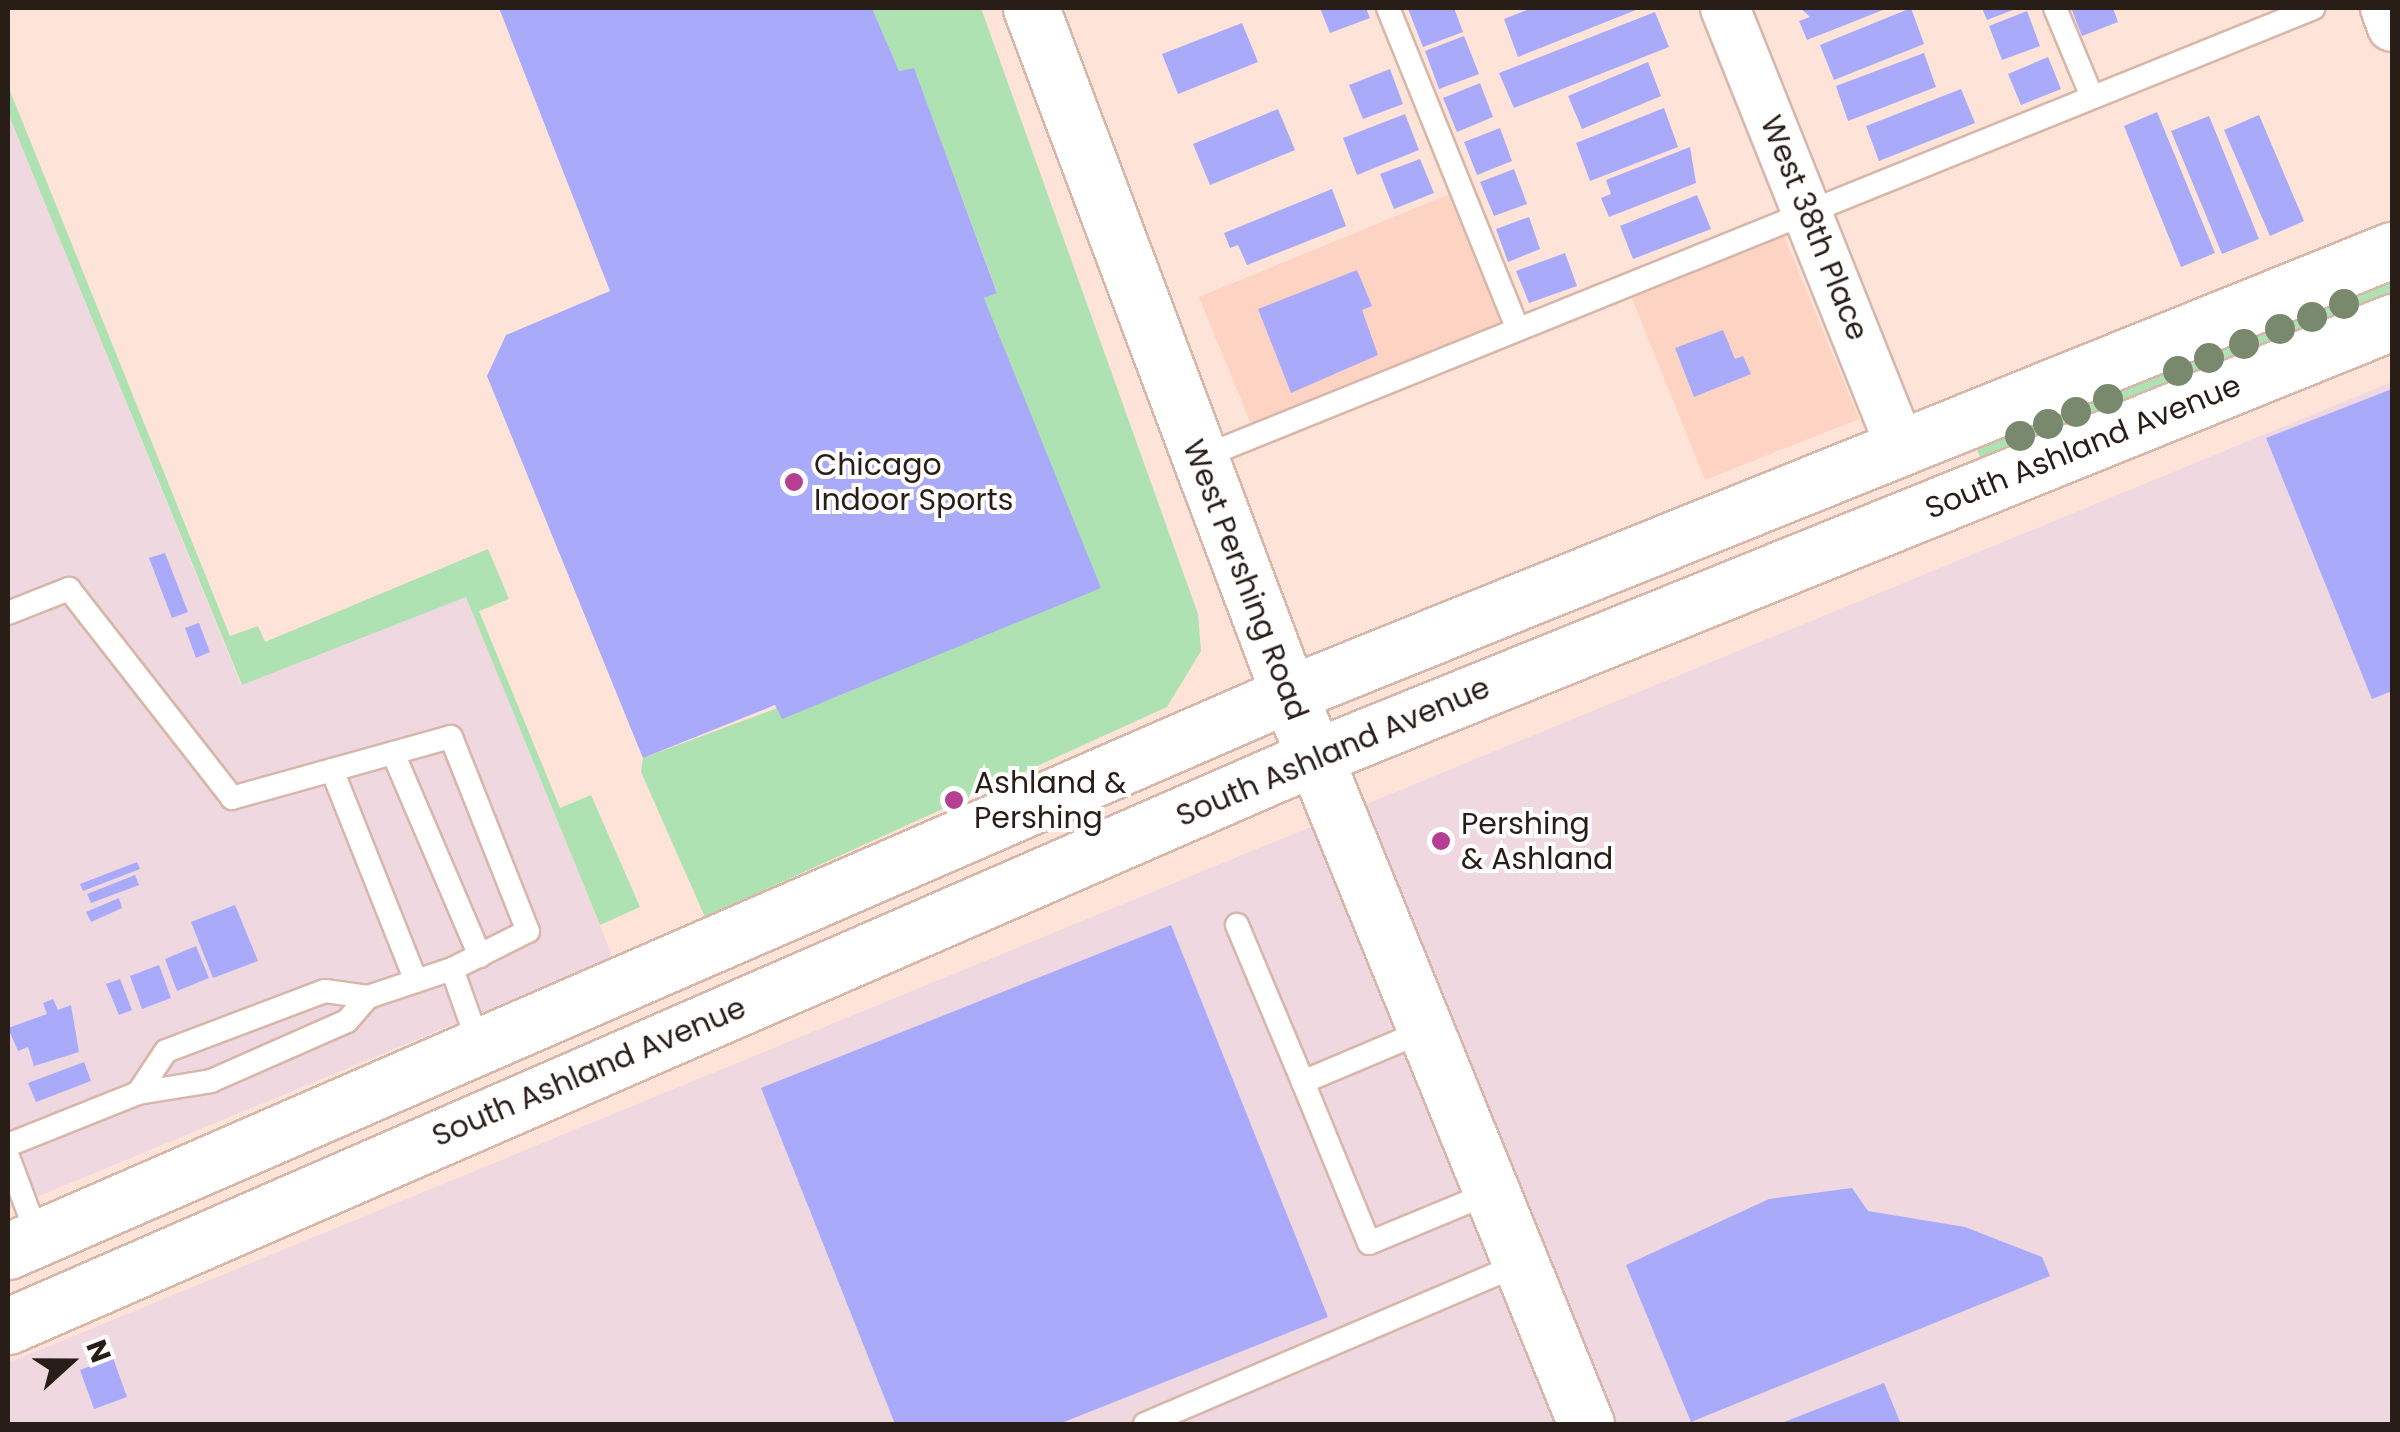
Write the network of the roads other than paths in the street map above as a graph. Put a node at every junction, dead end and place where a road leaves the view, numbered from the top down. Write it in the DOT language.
graph roads {
  1 [pos="1030,8"];
  2 [pos="1388,8"];
  3 [pos="1725,8"];
  4 [pos="2055,8"];
  5 [pos="2314,8"];
  6 [pos="2384,8"];
  7 [pos="2392,27"];
  8 [pos="2092,97"];
  9 [pos="1808,212"];
  10 [pos="2392,250"];
  11 [pos="2392,322"];
  12 [pos="1518,330"];
  13 [pos="1902,448"];
  14 [pos="1198,459"];
  15 [pos="8,613"];
  16 [pos="1289,694"];
  17 [pos="393,753"];
  18 [pos="1314,757"];
  19 [pos="332,770"];
  20 [pos="1237,925"];
  21 [pos="480,956"];
  22 [pos="452,968"];
  23 [pos="416,982"];
  24 [pos="368,997"];
  25 [pos="1426,1030"];
  26 [pos="479,1046"];
  27 [pos="1303,1082"];
  28 [pos="138,1092"];
  29 [pos="8,1145"];
  30 [pos="8,1156"];
  31 [pos="1492,1192"];
  32 [pos="23,1244"];
  33 [pos="1520,1264"];
  34 [pos="8,1326"];
  35 [pos="1145,1424"];
  36 [pos="1586,1424"];
  1 -- 14 [label="main road, West Pershing Road"];
  2 -- 12 [label="lane"];
  3 -- 9 [label="street, West 38th Place"];
  4 -- 8 [label="lane"];
  5 -- 8 [label="lane"];
  6 -- 7 [label="street"];
  8 -- 9 [label="lane"];
  9 -- 12 [label="lane"];
  9 -- 13 [label="street, West 38th Place"];
  10 -- 13 [label="main road"];
  11 -- 18 [label="main road, South Ashland Avenue"];
  12 -- 14 [label="lane"];
  13 -- 16 [label="main road"];
  14 -- 16 [label="main road, West Pershing Road"];
  15 -- 19 [label="lane"];
  16 -- 18 [label="main road, West Pershing Road"];
  16 -- 26 [label="main road"];
  17 -- 19 [label="lane"];
  17 -- 21 [label="lane"];
  17 -- 21 [label="lane"];
  18 -- 25 [label="main road, West Pershing Road"];
  18 -- 34 [label="main road, South Ashland Avenue"];
  19 -- 23 [label="lane"];
  20 -- 27 [label="lane"];
  21 -- 22 [label="lane"];
  22 -- 23 [label="lane"];
  22 -- 26 [label="lane"];
  23 -- 24 [label="lane"];
  24 -- 28 [label="lane"];
  24 -- 28 [label="lane"];
  25 -- 27 [label="lane"];
  25 -- 31 [label="main road, West Pershing Road"];
  26 -- 32 [label="main road"];
  27 -- 31 [label="lane"];
  28 -- 29 [label="lane"];
  30 -- 32 [label="lane"];
  31 -- 33 [label="main road, West Pershing Road"];
  33 -- 35 [label="lane"];
  33 -- 36 [label="main road, West Pershing Road"];
}
